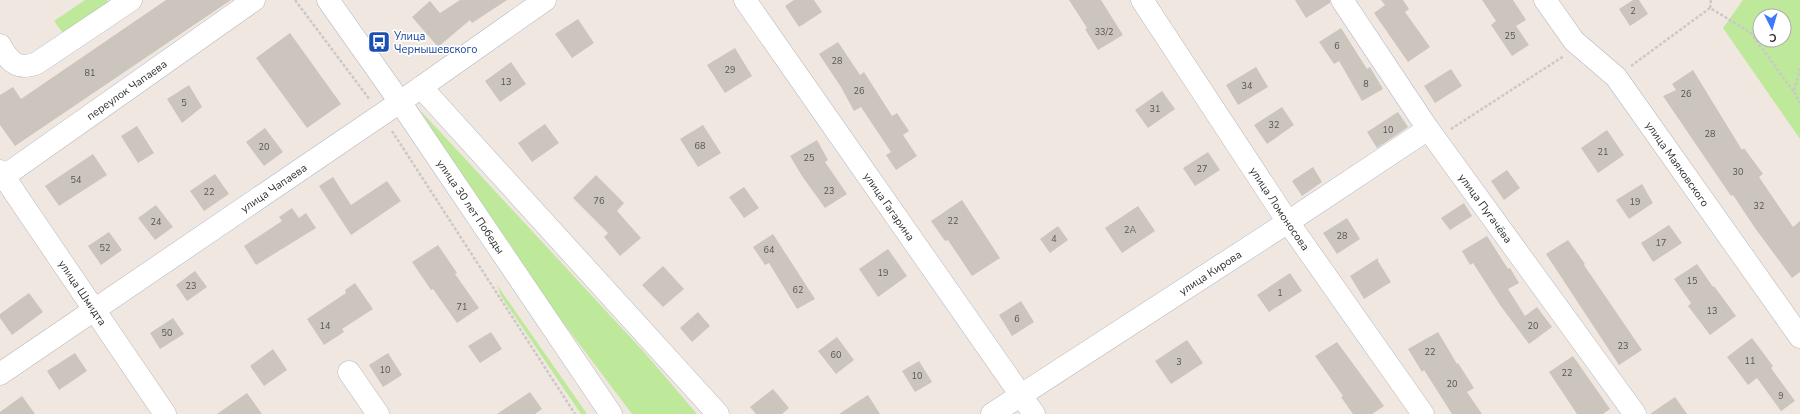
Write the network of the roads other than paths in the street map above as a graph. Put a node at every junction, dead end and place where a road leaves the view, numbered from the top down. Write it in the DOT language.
graph roads {
  1 [pos="131,0"];
  2 [pos="254,0"];
  3 [pos="328,0"];
  4 [pos="545,0"];
  5 [pos="745,0"];
  6 [pos="1142,0"];
  7 [pos="1342,0"];
  8 [pos="1545,0"];
  9 [pos="0,47"];
  10 [pos="421,87"];
  11 [pos="400,102"];
  12 [pos="1432,134"];
  13 [pos="1,176"];
  14 [pos="1288,222"];
  15 [pos="95,309"];
  16 [pos="1800,337"];
  17 [pos="349,372"];
  18 [pos="0,374"];
  19 [pos="1020,394"];
  20 [pos="165,414"];
  21 [pos="378,414"];
  22 [pos="611,414"];
  23 [pos="718,414"];
  24 [pos="992,414"];
  25 [pos="1034,414"];
  26 [pos="1423,414"];
  27 [pos="1634,414"];
  1 -- 9 [label="street"];
  2 -- 13 [label="street, переулок Чапаева"];
  3 -- 11 [label="street, улица 30 лет Победы"];
  4 -- 10 [label="street, улица Чапаева"];
  5 -- 19 [label="street, улица Гагарина"];
  6 -- 14 [label="street, улица Ломоносова"];
  7 -- 12 [label="street, улица Пугачёва"];
  8 -- 16 [label="street, улица Маяковского"];
  10 -- 11 [label="street, улица Чапаева"];
  10 -- 23 [label="street"];
  11 -- 15 [label="street, улица Чапаева"];
  11 -- 22 [label="street, улица 30 лет Победы"];
  12 -- 14 [label="street, улица Кирова"];
  12 -- 27 [label="street, улица Пугачёва"];
  13 -- 15 [label="street, улица Шмидта"];
  14 -- 19 [label="street, улица Кирова"];
  14 -- 26 [label="street, улица Ломоносова"];
  15 -- 18 [label="street, улица Чапаева"];
  15 -- 20 [label="street, улица Шмидта"];
  17 -- 21 [label="street"];
  19 -- 24 [label="street, улица Кирова"];
  19 -- 25 [label="street, улица Гагарина"];
}
